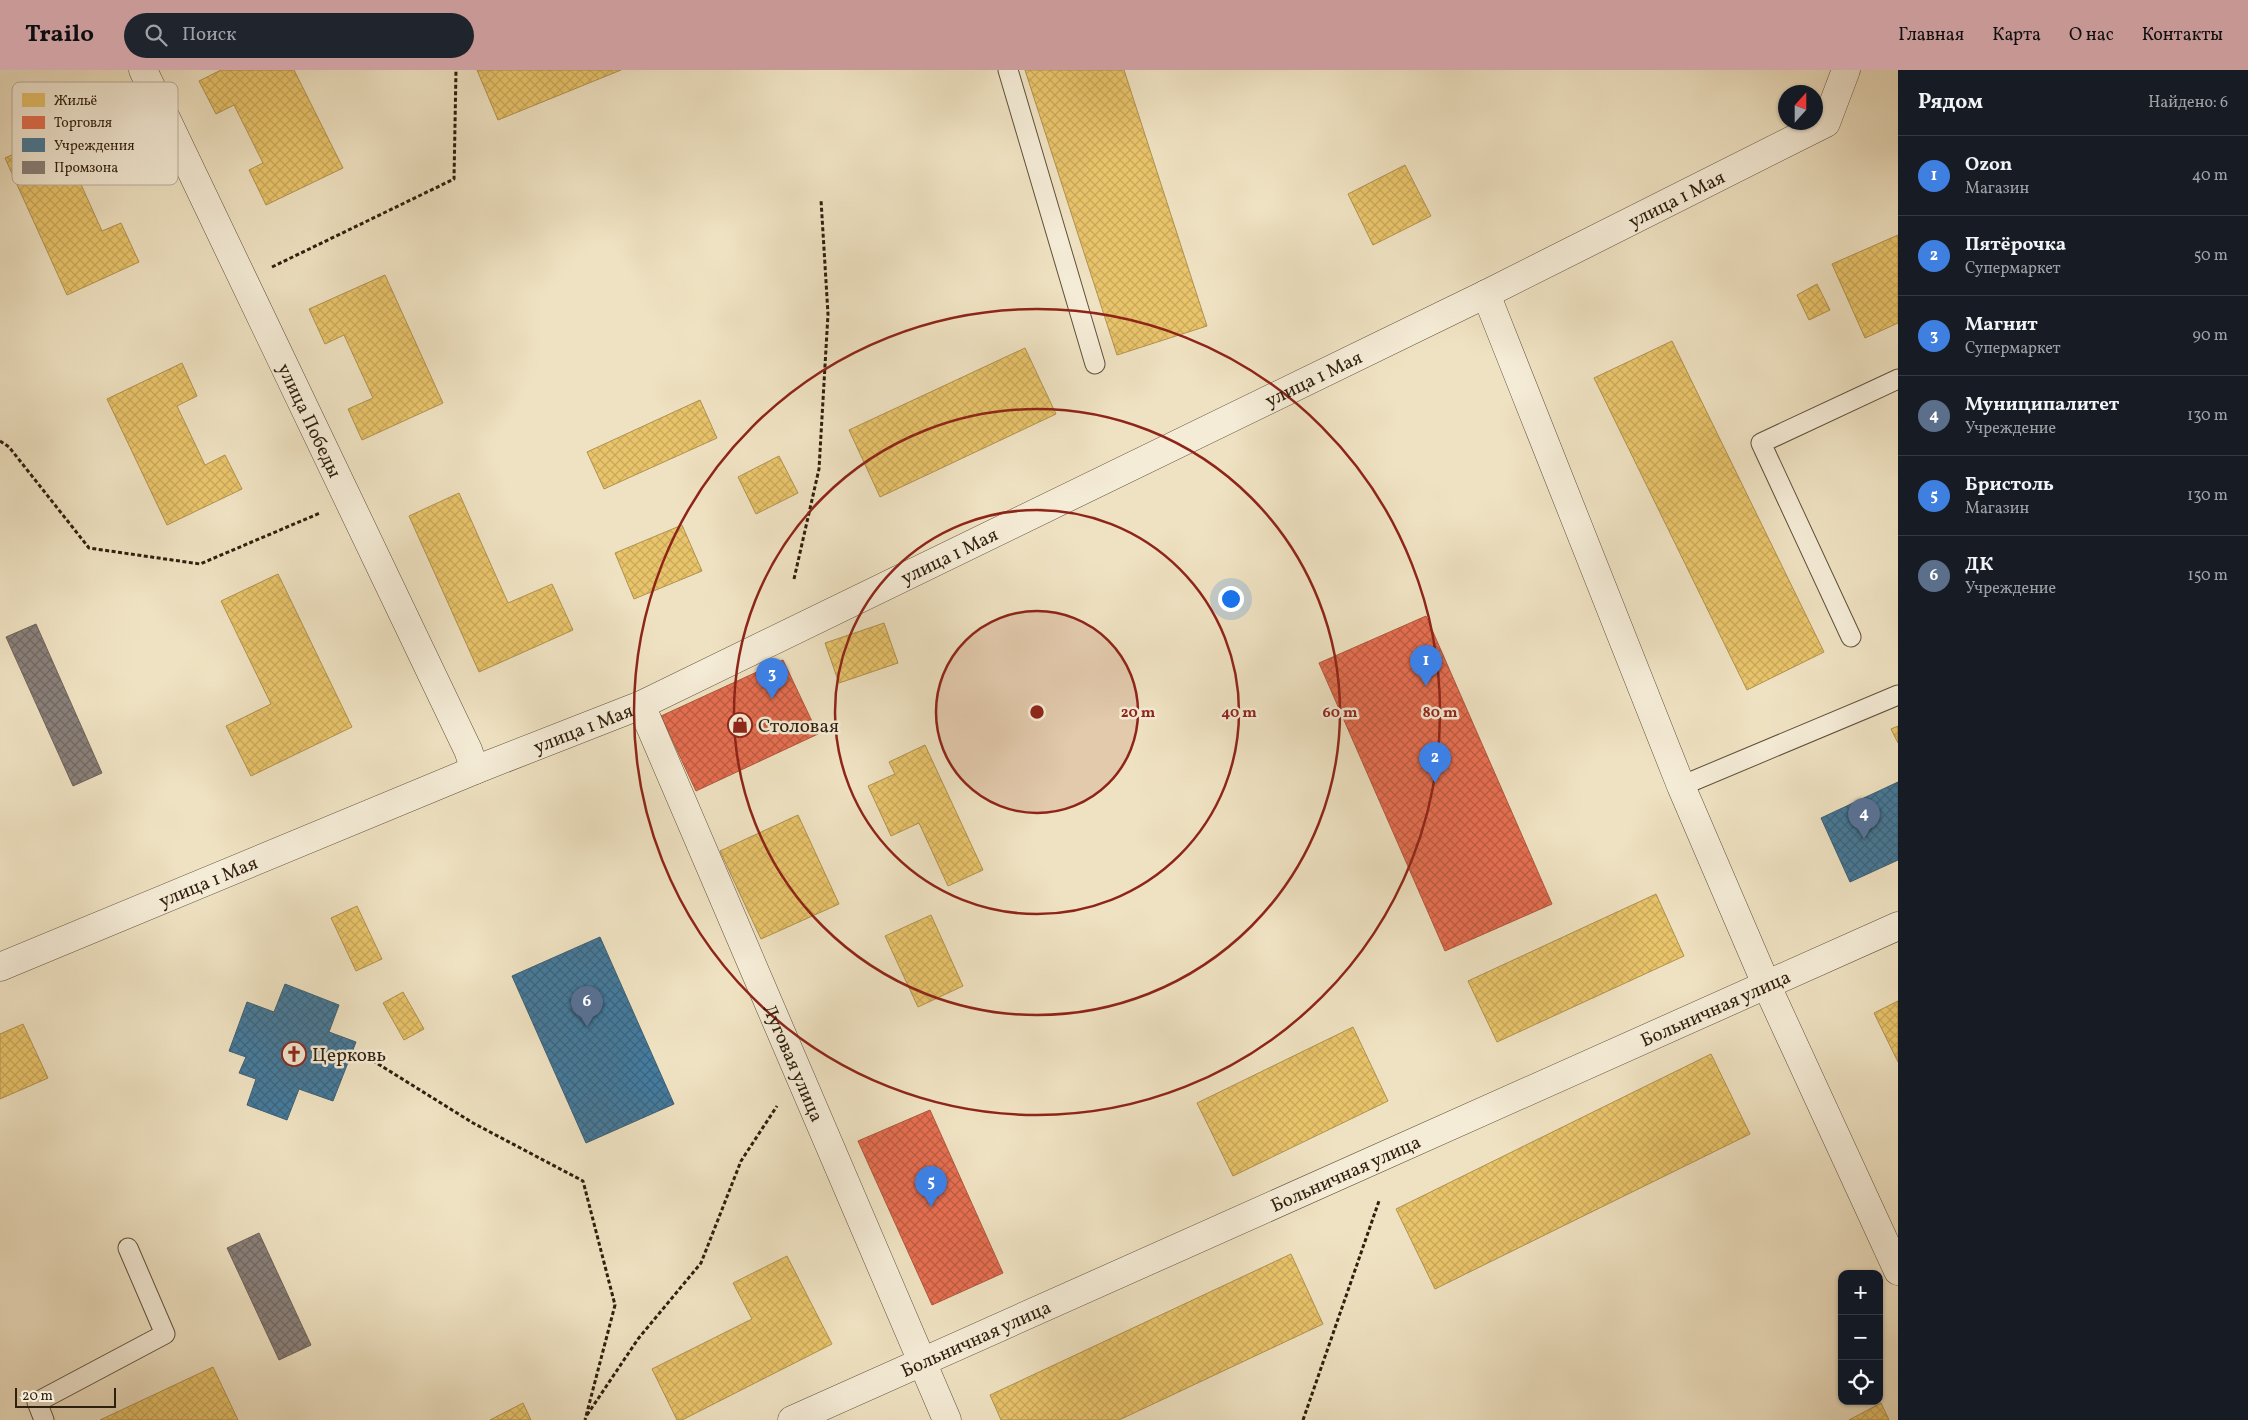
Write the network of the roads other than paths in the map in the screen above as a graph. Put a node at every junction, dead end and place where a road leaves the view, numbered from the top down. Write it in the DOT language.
graph roads {
  1 [pos="143,70"];
  2 [pos="1008,70"];
  3 [pos="1846,70"];
  4 [pos="149,82"];
  5 [pos="178,143"];
  6 [pos="1486,294"];
  7 [pos="1095,364"];
  8 [pos="1898,379"];
  9 [pos="1851,637"];
  10 [pos="1898,695"];
  11 [pos="641,705"];
  12 [pos="476,770"];
  13 [pos="1682,786"];
  14 [pos="1898,926"];
  15 [pos="0,967"];
  16 [pos="1766,984"];
  17 [pos="128,1248"];
  18 [pos="1898,1271"];
  19 [pos="923,1362"];
  20 [pos="44,1420"];
  21 [pos="792,1420"];
  22 [pos="947,1420"];
  1 -- 4 [label="street, улица Победы"];
  2 -- 7 [label="lane"];
  3 -- 6 [label="street, улица 1 Мая"];
  5 -- 12 [label="street, улица Победы"];
  6 -- 11 [label="street, улица 1 Мая"];
  6 -- 13 [label="street"];
  8 -- 9 [label="lane"];
  10 -- 13 [label="lane"];
  11 -- 12 [label="street, улица 1 Мая"];
  11 -- 19 [label="street, Луговая улица"];
  12 -- 15 [label="street, улица 1 Мая"];
  13 -- 16 [label="street"];
  14 -- 16 [label="street, Больничная улица"];
  16 -- 18 [label="street"];
  16 -- 19 [label="street, Больничная улица"];
  17 -- 20 [label="lane"];
  19 -- 21 [label="street, Больничная улица"];
  19 -- 22 [label="street, Луговая улица"];
}
